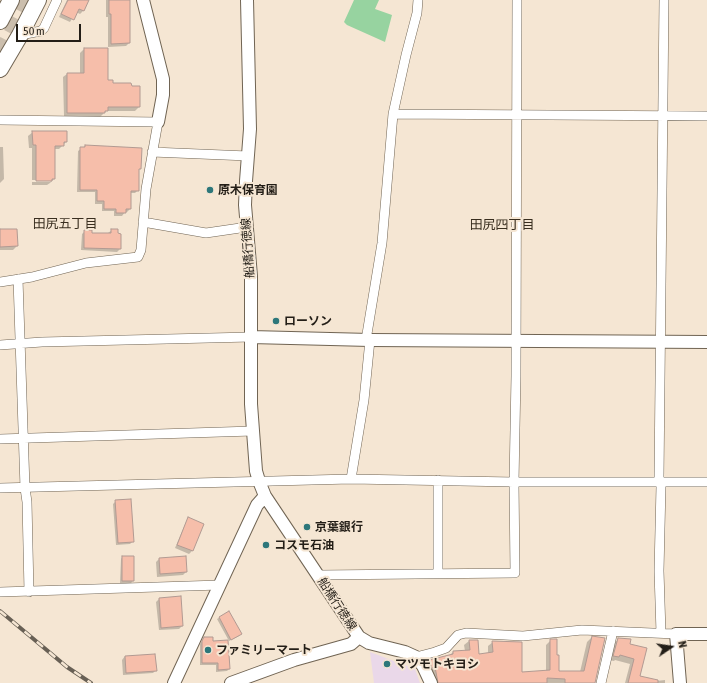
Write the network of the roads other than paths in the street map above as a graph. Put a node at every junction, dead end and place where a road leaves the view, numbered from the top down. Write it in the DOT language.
graph roads {
  1 [pos="11,0"];
  2 [pos="38,0"];
  3 [pos="57,0"];
  4 [pos="143,0"];
  5 [pos="247,0"];
  6 [pos="418,0"];
  7 [pos="517,0"];
  8 [pos="664,0"];
  9 [pos="0,21"];
  10 [pos="20,35"];
  11 [pos="0,69"];
  12 [pos="393,114"];
  13 [pos="517,115"];
  14 [pos="664,115"];
  15 [pos="707,116"];
  16 [pos="0,120"];
  17 [pos="158,122"];
  18 [pos="152,152"];
  19 [pos="248,156"];
  20 [pos="143,222"];
  21 [pos="247,227"];
  22 [pos="18,279"];
  23 [pos="0,282"];
  24 [pos="251,337"];
  25 [pos="368,340"];
  26 [pos="516,341"];
  27 [pos="662,342"];
  28 [pos="707,342"];
  29 [pos="19,344"];
  30 [pos="0,345"];
  31 [pos="253,431"];
  32 [pos="0,439"];
  33 [pos="23,439"];
  34 [pos="351,479"];
  35 [pos="438,480"];
  36 [pos="259,481"];
  37 [pos="660,481"];
  38 [pos="514,482"];
  39 [pos="707,482"];
  40 [pos="0,488"];
  41 [pos="25,488"];
  42 [pos="265,496"];
  43 [pos="438,574"];
  44 [pos="318,576"];
  45 [pos="220,585"];
  46 [pos="0,592"];
  47 [pos="29,592"];
  48 [pos="613,631"];
  49 [pos="661,633"];
  50 [pos="676,634"];
  51 [pos="707,634"];
  52 [pos="359,637"];
  53 [pos="416,657"];
  54 [pos="174,683"];
  55 [pos="230,683"];
  56 [pos="431,683"];
  57 [pos="601,683"];
  58 [pos="680,683"];
  1 -- 9 [label="highway"];
  2 -- 10 [label="highway"];
  3 -- 10 [label="street"];
  4 -- 17 [label="main road"];
  5 -- 19 [label="main road, 船橋行徳線"];
  6 -- 12 [label="street"];
  7 -- 13 [label="street"];
  8 -- 14 [label="street"];
  10 -- 11 [label="highway"];
  12 -- 13 [label="street"];
  12 -- 25 [label="street"];
  13 -- 14 [label="street"];
  13 -- 26 [label="street"];
  14 -- 15 [label="street"];
  14 -- 27 [label="street"];
  16 -- 17 [label="street"];
  17 -- 18 [label="street"];
  18 -- 19 [label="street"];
  18 -- 20 [label="street"];
  19 -- 21 [label="main road, 船橋行徳線"];
  20 -- 21 [label="street"];
  20 -- 22 [label="street"];
  21 -- 24 [label="main road, 船橋行徳線"];
  22 -- 23 [label="street"];
  22 -- 29 [label="street"];
  24 -- 25 [label="main road"];
  24 -- 29 [label="street"];
  24 -- 31 [label="main road, 船橋行徳線"];
  25 -- 26 [label="main road"];
  25 -- 34 [label="street"];
  26 -- 27 [label="main road"];
  26 -- 38 [label="street"];
  27 -- 28 [label="main road"];
  27 -- 37 [label="street"];
  29 -- 30 [label="street"];
  29 -- 33 [label="street"];
  31 -- 33 [label="street"];
  31 -- 36 [label="main road, 船橋行徳線"];
  32 -- 33 [label="street"];
  33 -- 41 [label="street"];
  34 -- 35 [label="street"];
  34 -- 36 [label="street"];
  35 -- 38 [label="street"];
  35 -- 43 [label="street"];
  36 -- 41 [label="street"];
  36 -- 42 [label="main road, 船橋行徳線"];
  37 -- 38 [label="street"];
  37 -- 39 [label="street"];
  37 -- 49 [label="street"];
  38 -- 43 [label="street"];
  40 -- 41 [label="street"];
  41 -- 47 [label="street"];
  42 -- 44 [label="main road, 船橋行徳線"];
  42 -- 45 [label="main road"];
  43 -- 44 [label="street"];
  44 -- 52 [label="main road, 船橋行徳線"];
  45 -- 47 [label="street"];
  45 -- 54 [label="main road"];
  46 -- 47 [label="street"];
  48 -- 49 [label="street"];
  48 -- 53 [label="street"];
  48 -- 57 [label="street"];
  49 -- 50 [label="street"];
  50 -- 51 [label="main road"];
  50 -- 58 [label="main road"];
  52 -- 53 [label="main road, 船橋行徳線"];
  52 -- 55 [label="main road"];
  53 -- 56 [label="main road"];
}
